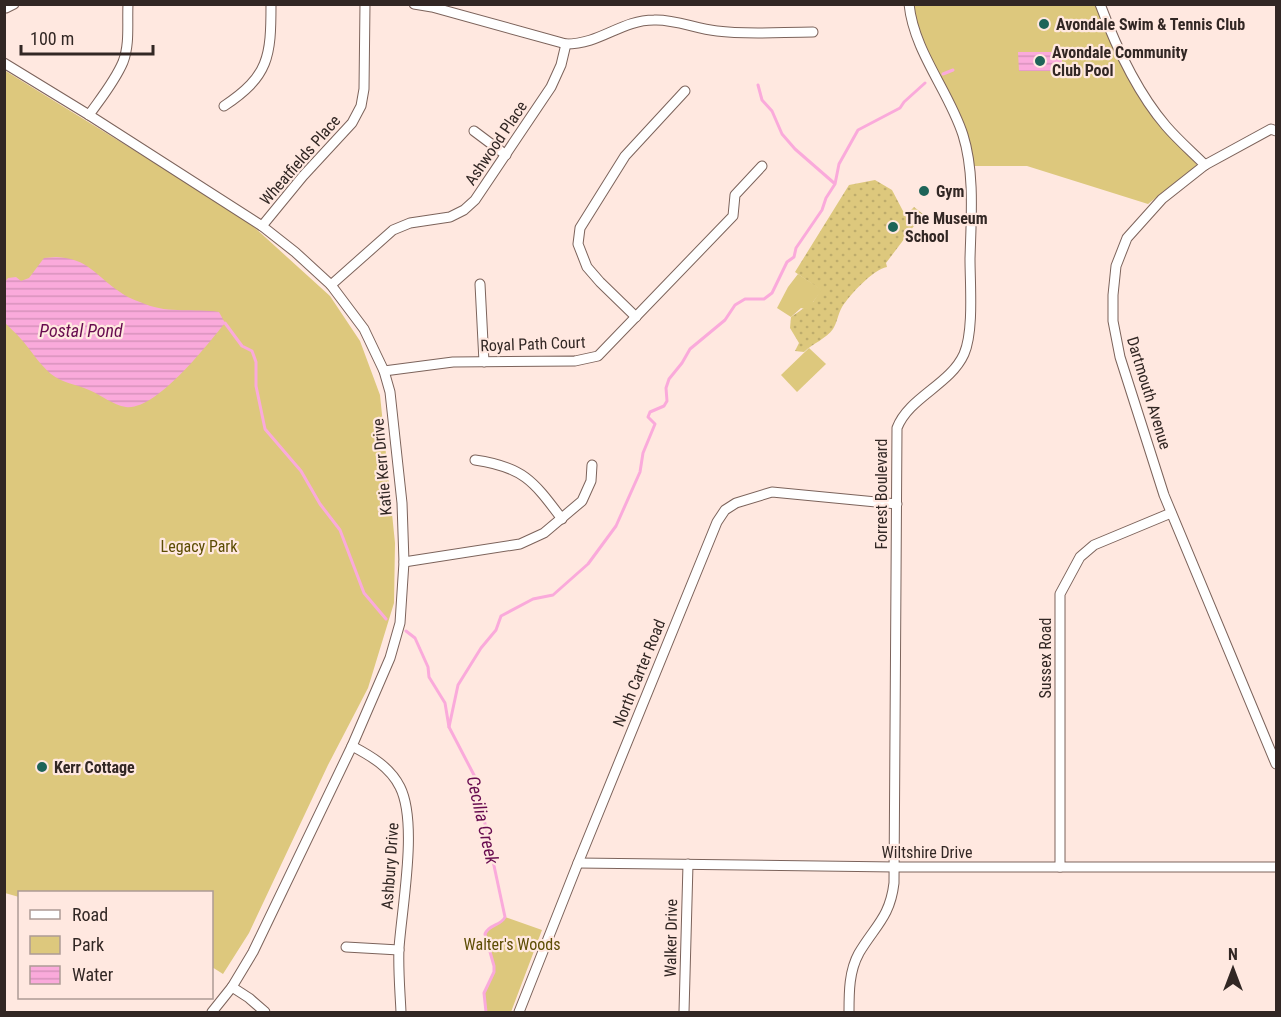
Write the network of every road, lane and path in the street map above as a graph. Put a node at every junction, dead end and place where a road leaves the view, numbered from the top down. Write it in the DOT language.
graph roads {
  1 [pos="128,4"];
  2 [pos="271,4"];
  3 [pos="365,4"];
  4 [pos="414,4"];
  5 [pos="909,4"];
  6 [pos="1101,4"];
  7 [pos="813,32"];
  8 [pos="567,44"];
  9 [pos="4,63"];
  10 [pos="685,91"];
  11 [pos="224,106"];
  12 [pos="89,115"];
  13 [pos="1275,128"];
  14 [pos="474,131"];
  15 [pos="506,154"];
  16 [pos="1205,165"];
  17 [pos="762,166"];
  18 [pos="262,226"];
  19 [pos="480,284"];
  20 [pos="332,285"];
  21 [pos="636,317"];
  22 [pos="484,362"];
  23 [pos="384,371"];
  24 [pos="475,460"];
  25 [pos="592,465"];
  26 [pos="897,504"];
  27 [pos="1172,513"];
  28 [pos="562,519"];
  29 [pos="404,562"];
  30 [pos="352,746"];
  31 [pos="1276,764"];
  32 [pos="578,863"];
  33 [pos="688,864"];
  34 [pos="895,867"];
  35 [pos="1060,867"];
  36 [pos="1276,867"];
  37 [pos="346,947"];
  38 [pos="399,950"];
  39 [pos="232,987"];
  40 [pos="212,1012"];
  41 [pos="265,1012"];
  42 [pos="401,1012"];
  43 [pos="519,1012"];
  44 [pos="684,1012"];
  45 [pos="849,1012"];
  1 -- 12 [label="street"];
  2 -- 11 [label="street"];
  3 -- 18 [label="street, Wheatfields Place"];
  4 -- 8 [label="street"];
  5 -- 26 [label="street, Forrest Boulevard"];
  6 -- 16 [label="street"];
  7 -- 8 [label="street"];
  8 -- 15 [label="street, Ashwood Place"];
  9 -- 12 [label="street, Katie Kerr Drive"];
  10 -- 21 [label="street"];
  12 -- 18 [label="street, Katie Kerr Drive"];
  13 -- 16 [label="street, Dartmouth Avenue"];
  14 -- 15 [label="street"];
  15 -- 20 [label="street, Ashwood Place"];
  16 -- 27 [label="street, Dartmouth Avenue"];
  17 -- 21 [label="street, Royal Path Court"];
  18 -- 20 [label="street, Katie Kerr Drive"];
  19 -- 22 [label="street"];
  20 -- 23 [label="street, Katie Kerr Drive"];
  21 -- 22 [label="street, Royal Path Court"];
  22 -- 23 [label="street, Royal Path Court"];
  23 -- 29 [label="street, Katie Kerr Drive"];
  24 -- 28 [label="street"];
  25 -- 28 [label="street"];
  26 -- 32 [label="street, North Carter Road"];
  26 -- 34 [label="street, Forrest Boulevard"];
  27 -- 31 [label="street, Dartmouth Avenue"];
  27 -- 35 [label="street, Sussex Road"];
  28 -- 29 [label="street"];
  29 -- 30 [label="street, Katie Kerr Drive"];
  30 -- 38 [label="street, Ashbury Drive"];
  30 -- 39 [label="street, Katie Kerr Drive"];
  32 -- 33 [label="street, Wiltshire Drive"];
  32 -- 43 [label="street, North Carter Road"];
  33 -- 34 [label="street, Wiltshire Drive"];
  33 -- 44 [label="street, Walker Drive"];
  34 -- 35 [label="street, Wiltshire Drive"];
  34 -- 45 [label="street, Forrest Boulevard"];
  35 -- 36 [label="street, Wiltshire Drive"];
  37 -- 38 [label="street"];
  38 -- 42 [label="street, Ashbury Drive"];
  39 -- 40 [label="street, Katie Kerr Drive"];
  39 -- 41 [label="street"];
}
